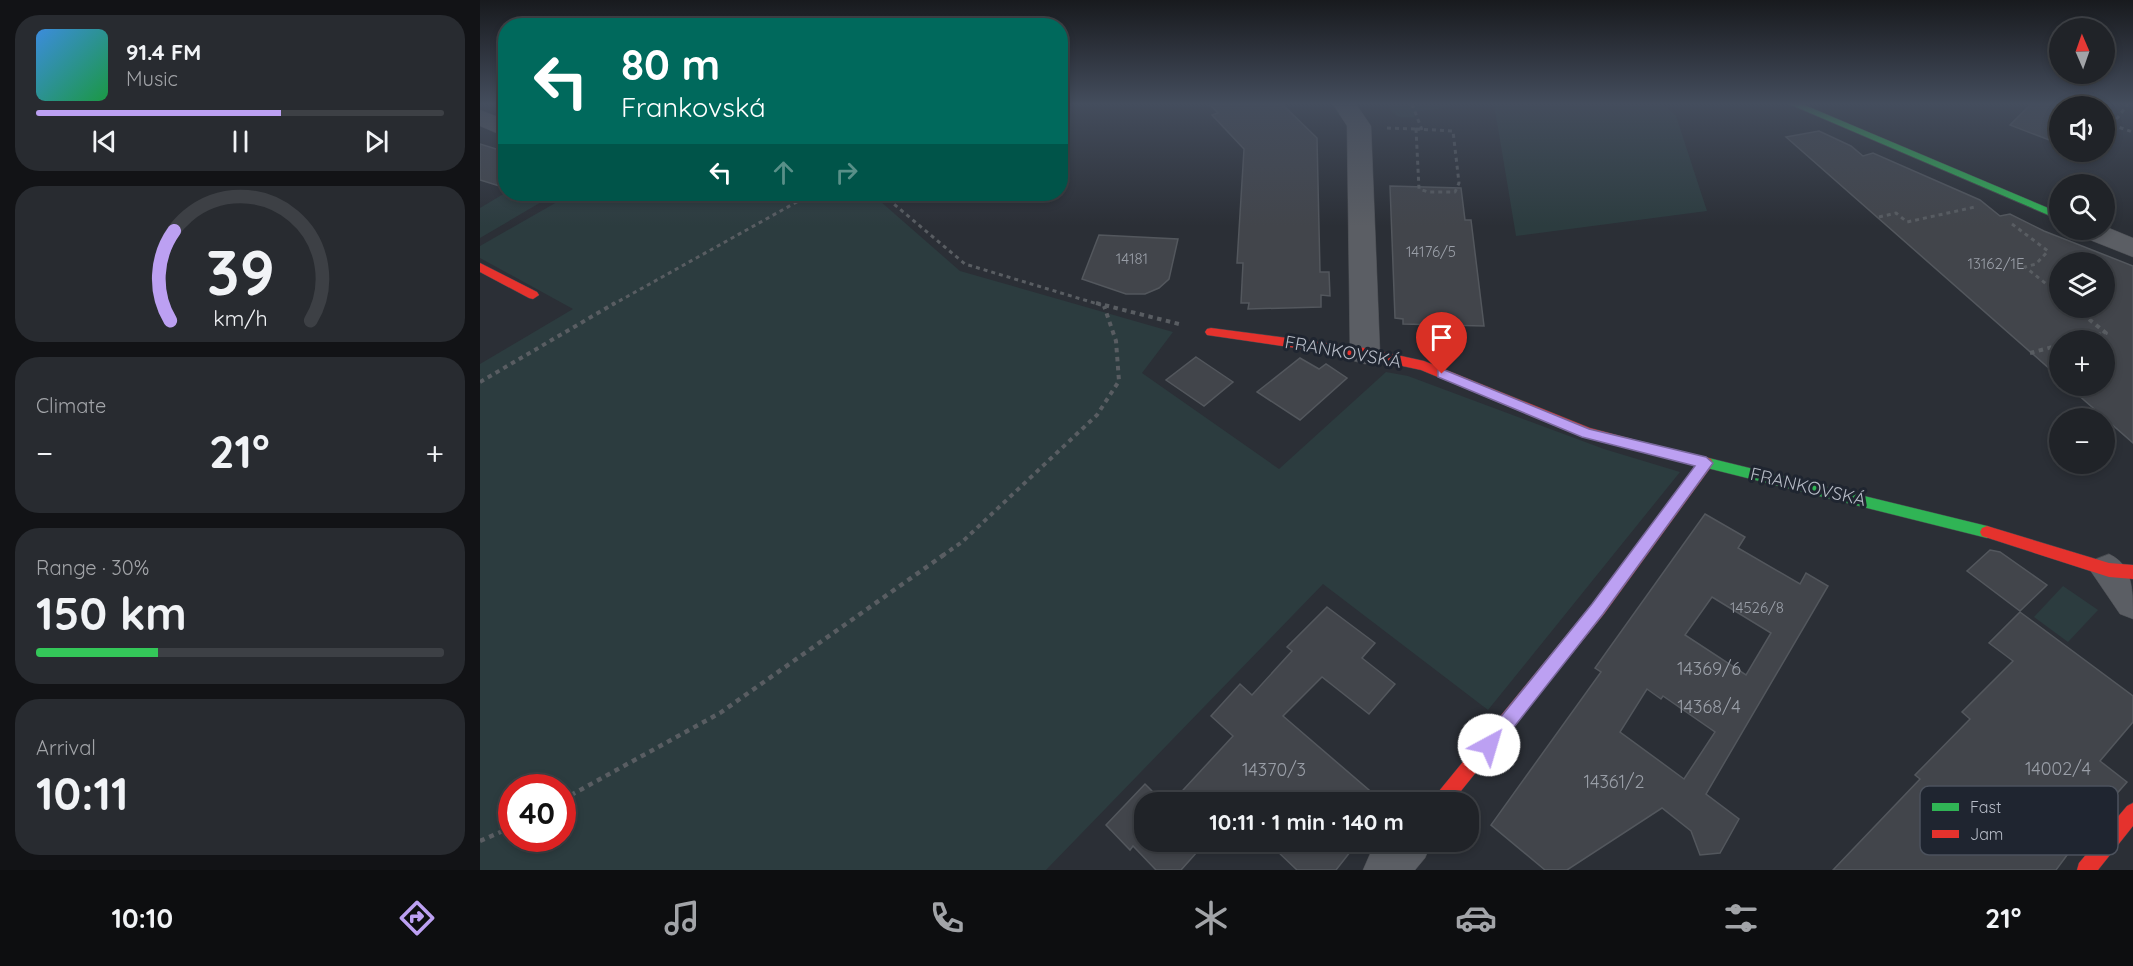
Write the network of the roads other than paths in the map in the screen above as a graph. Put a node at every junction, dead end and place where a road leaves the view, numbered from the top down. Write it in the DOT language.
graph roads {
  1 [pos="1359,145"];
  2 [pos="1889,145"];
  3 [pos="2049,212"];
  4 [pos="2114,240"];
  5 [pos="2133,248"];
  6 [pos="480,267"];
  7 [pos="532,295"];
  8 [pos="1211,332"];
  9 [pos="1365,353"];
  10 [pos="1706,463"];
  11 [pos="2121,571"];
  12 [pos="2133,602"];
  13 [pos="1450,792"];
  14 [pos="2133,812"];
  15 [pos="2118,831"];
  16 [pos="1401,852"];
  17 [pos="2098,855"];
  18 [pos="1386,870"];
  19 [pos="2086,870"];
  1 -- 9 [label="street"];
  2 -- 3 [label="street"];
  4 -- 5 [label="street"];
  6 -- 7 [label="street"];
  8 -- 9 [label="street, FRANKOVSKÁ"];
  9 -- 10 [label="street, FRANKOVSKÁ"];
  10 -- 11 [label="street, FRANKOVSKÁ"];
  10 -- 13 [label="street"];
  11 -- 12 [label="street"];
  14 -- 15 [label="street"];
  16 -- 18 [label="street"];
  17 -- 19 [label="street"];
}
